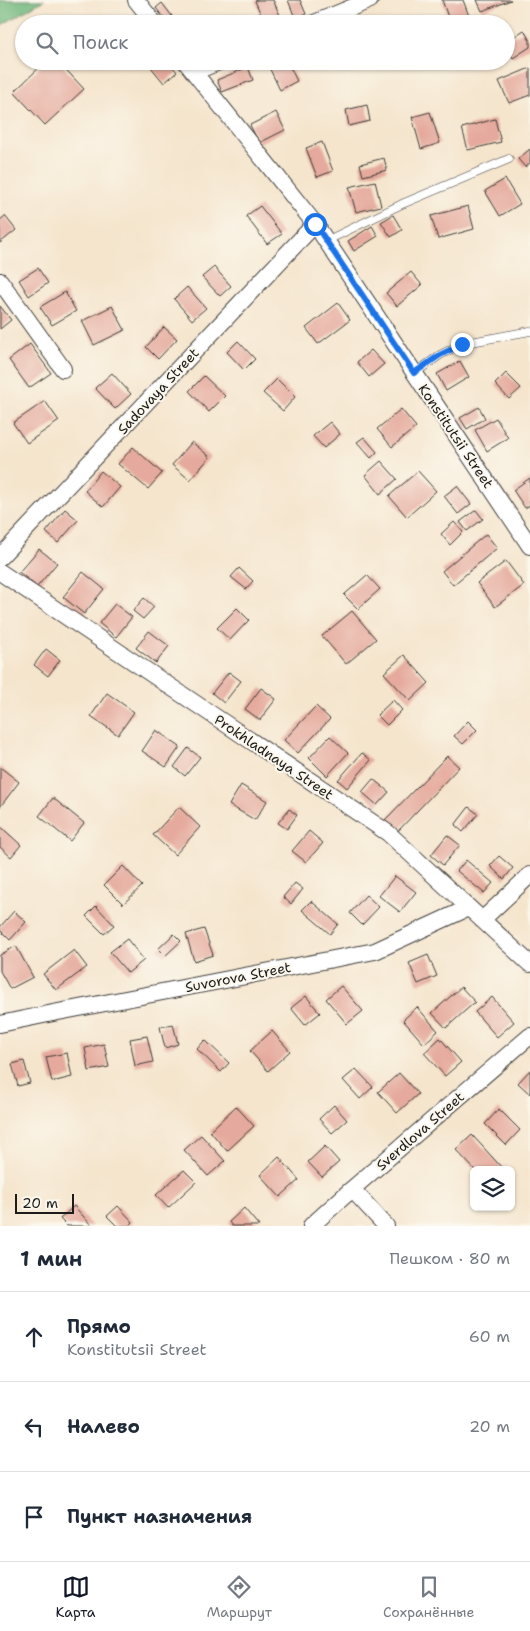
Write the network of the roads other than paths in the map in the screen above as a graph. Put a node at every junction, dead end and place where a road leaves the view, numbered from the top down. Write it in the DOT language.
graph roads {
  1 [pos="136,0"];
  2 [pos="370,0"];
  3 [pos="148,15"];
  4 [pos="334,15"];
  5 [pos="192,70"];
  6 [pos="509,159"];
  7 [pos="315,224"];
  8 [pos="326,241"];
  9 [pos="0,281"];
  10 [pos="530,331"];
  11 [pos="63,369"];
  12 [pos="414,373"];
  13 [pos="530,546"];
  14 [pos="0,557"];
  15 [pos="0,572"];
  16 [pos="530,875"];
  17 [pos="468,908"];
  18 [pos="482,920"];
  19 [pos="530,964"];
  20 [pos="0,1024"];
  21 [pos="530,1036"];
  22 [pos="352,1189"];
  23 [pos="311,1226"];
  24 [pos="386,1226"];
  1 -- 3 [label="street"];
  2 -- 4 [label="street"];
  5 -- 7 [label="street, Konstitutsii Street"];
  6 -- 8 [label="lane"];
  7 -- 8 [label="street, Konstitutsii Street"];
  7 -- 14 [label="street, Sadovaya Street"];
  8 -- 12 [label="street, Konstitutsii Street"];
  9 -- 11 [label="street"];
  10 -- 12 [label="lane"];
  12 -- 13 [label="street, Konstitutsii Street"];
  15 -- 17 [label="street, Prokhladnaya Street"];
  16 -- 18 [label="street"];
  17 -- 18 [label="street, Prokhladnaya Street"];
  17 -- 20 [label="street, Suvorova Street"];
  18 -- 19 [label="street, Prokhladnaya Street"];
  21 -- 22 [label="street, Sverdlova Street"];
  22 -- 23 [label="street, Sverdlova Street"];
  22 -- 24 [label="street"];
}
